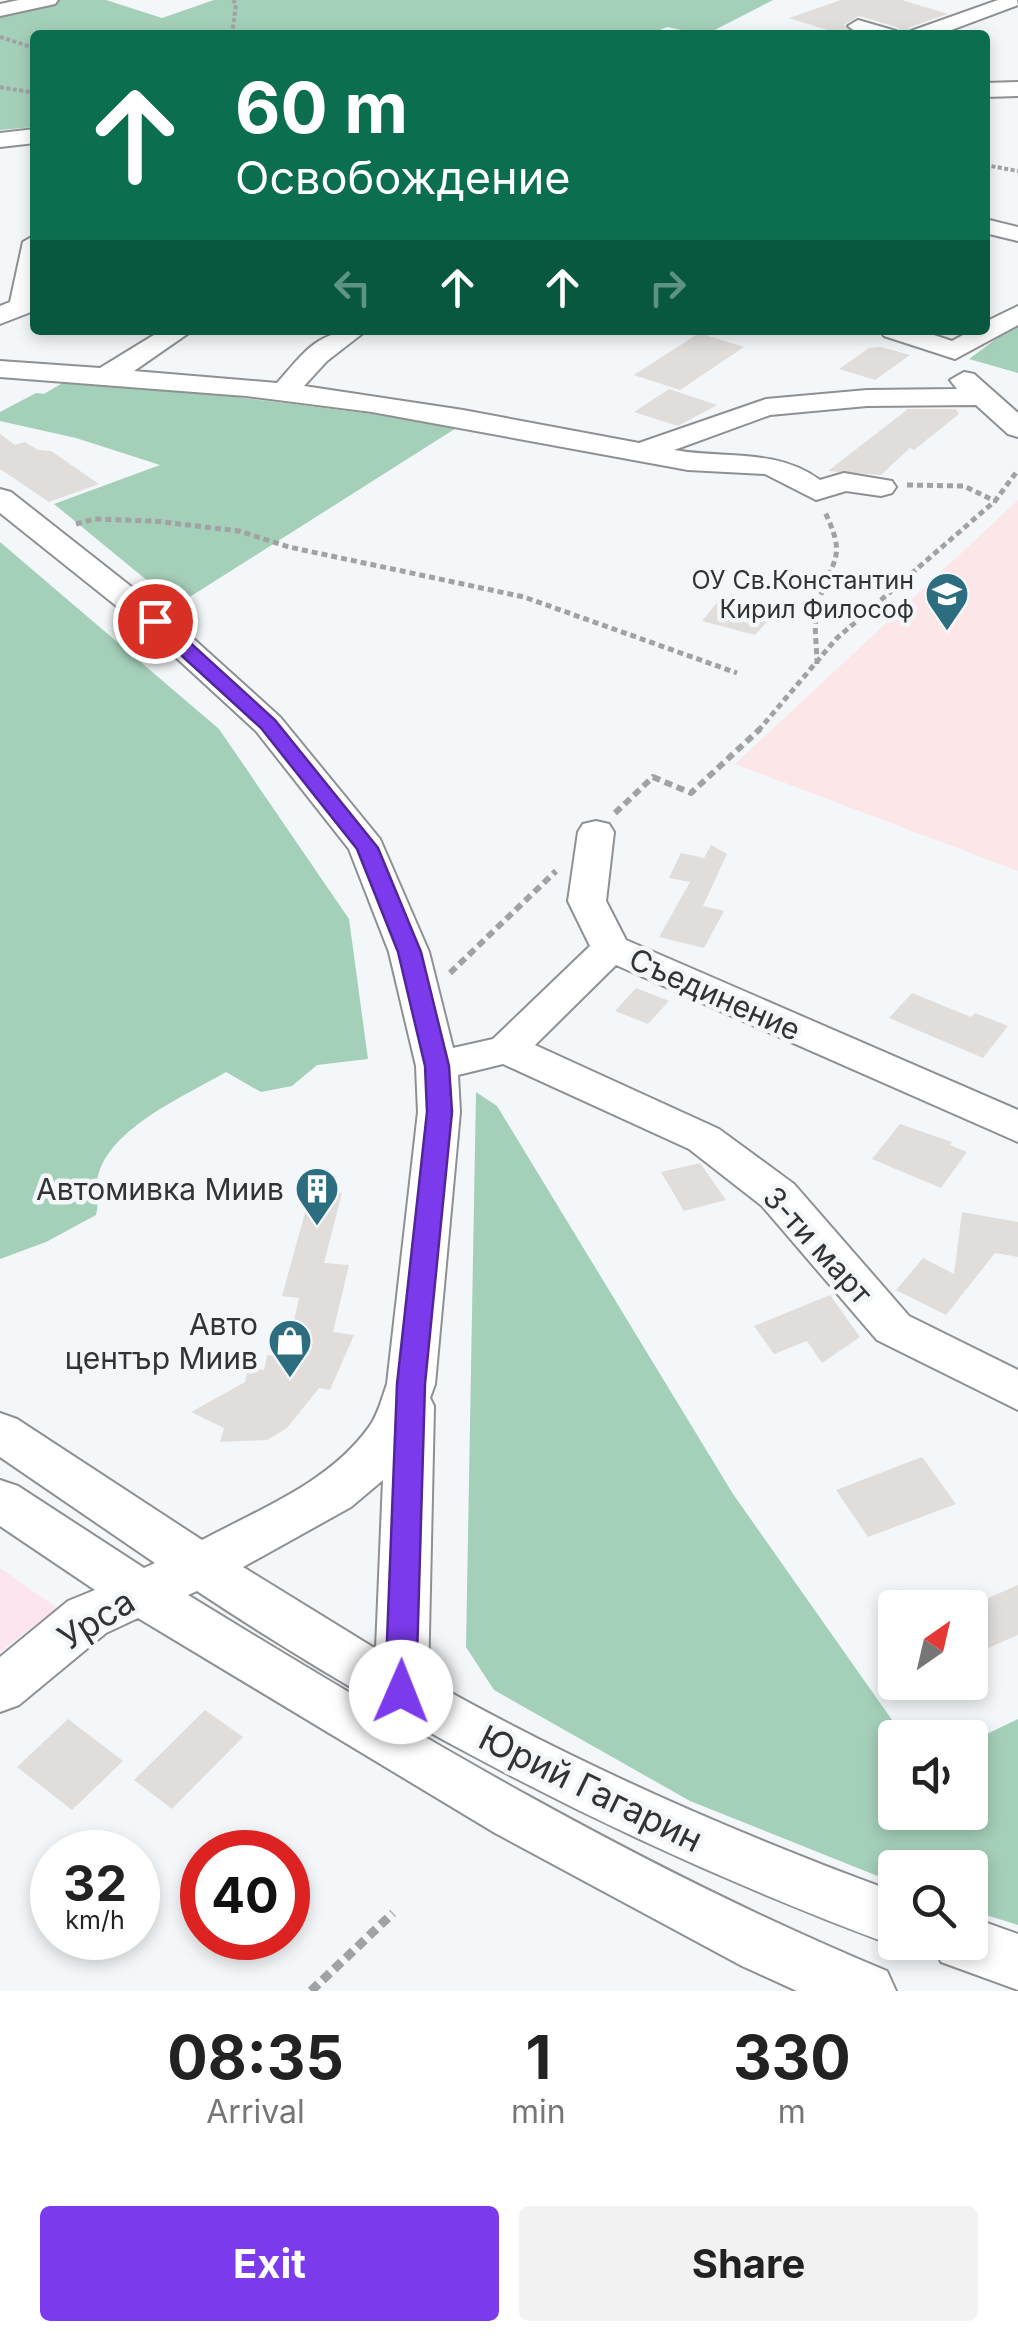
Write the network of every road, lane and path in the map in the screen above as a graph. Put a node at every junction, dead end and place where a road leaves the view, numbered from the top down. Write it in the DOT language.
graph roads {
  1 [pos="48,0"];
  2 [pos="233,0"];
  3 [pos="1008,3"];
  4 [pos="0,10"];
  5 [pos="858,26"];
  6 [pos="233,30"];
  7 [pos="872,30"];
  8 [pos="932,30"];
  9 [pos="0,37"];
  10 [pos="30,46"];
  11 [pos="0,87"];
  12 [pos="990,90"];
  13 [pos="1018,90"];
  14 [pos="30,92"];
  15 [pos="30,137"];
  16 [pos="0,140"];
  17 [pos="990,166"];
  18 [pos="1018,171"];
  19 [pos="990,227"];
  20 [pos="1018,234"];
  21 [pos="30,267"];
  22 [pos="0,316"];
  23 [pos="172,335"];
  24 [pos="347,335"];
  25 [pos="908,335"];
  26 [pos="983,335"];
  27 [pos="955,350"];
  28 [pos="0,369"];
  29 [pos="104,378"];
  30 [pos="282,393"];
  31 [pos="981,397"];
  32 [pos="1018,428"];
  33 [pos="640,452"];
  34 [pos="1018,470"];
  35 [pos="881,487"];
  36 [pos="816,491"];
  37 [pos="0,498"];
  38 [pos="995,501"];
  39 [pos="44,533"];
  40 [pos="817,665"];
  41 [pos="737,672"];
  42 [pos="596,832"];
  43 [pos="611,948"];
  44 [pos="421,1002"];
  45 [pos="507,1050"];
  46 [pos="437,1066"];
  47 [pos="1018,1127"];
  48 [pos="411,1384"];
  49 [pos="1018,1392"];
  50 [pos="0,1432"];
  51 [pos="0,1500"];
  52 [pos="202,1565"];
  53 [pos="137,1592"];
  54 [pos="0,1688"];
  55 [pos="401,1692"];
  56 [pos="394,1913"];
  57 [pos="878,1913"];
  58 [pos="988,1951"];
  59 [pos="1018,1962"];
  60 [pos="311,1991"];
  61 [pos="866,1991"];
  1 -- 4 [label="street"];
  2 -- 6 [label="path"];
  3 -- 8 [label="street"];
  5 -- 7 [label="street"];
  9 -- 10 [label="path"];
  11 -- 14 [label="path"];
  12 -- 13 [label="street"];
  15 -- 16 [label="street"];
  17 -- 18 [label="path"];
  19 -- 20 [label="street"];
  21 -- 22 [label="street"];
  23 -- 29 [label="street"];
  24 -- 30 [label="street"];
  25 -- 27 [label="street"];
  26 -- 27 [label="street"];
  27 -- 31 [label="street"];
  28 -- 29 [label="street"];
  29 -- 30 [label="street"];
  30 -- 33 [label="street"];
  31 -- 32 [label="street"];
  31 -- 33 [label="street"];
  33 -- 36 [label="street"];
  34 -- 38 [label="path"];
  35 -- 36 [label="street"];
  35 -- 38 [label="path"];
  36 -- 40 [label="path"];
  37 -- 39 [label="street"];
  38 -- 40 [label="path"];
  39 -- 41 [label="path"];
  39 -- 44 [label="street"];
  40 -- 42 [label="path"];
  42 -- 43 [label="street"];
  42 -- 44 [label="path"];
  43 -- 45 [label="street, Съединение"];
  43 -- 47 [label="street, Съединение"];
  44 -- 46 [label="street"];
  45 -- 46 [label="street"];
  45 -- 49 [label="street, 3-ти март"];
  46 -- 48 [label="street"];
  48 -- 52 [label="street, Урса"];
  48 -- 55 [label="street"];
  50 -- 52 [label="street, Юрий Гагарин"];
  51 -- 53 [label="street, Юрий Гагарин"];
  52 -- 53 [label="street, Урса"];
  52 -- 55 [label="street, Юрий Гагарин"];
  53 -- 54 [label="street, Урса"];
  53 -- 61 [label="street, Юрий Гагарин"];
  55 -- 57 [label="street, Юрий Гагарин"];
  56 -- 60 [label="path"];
  58 -- 59 [label="street"];
}
